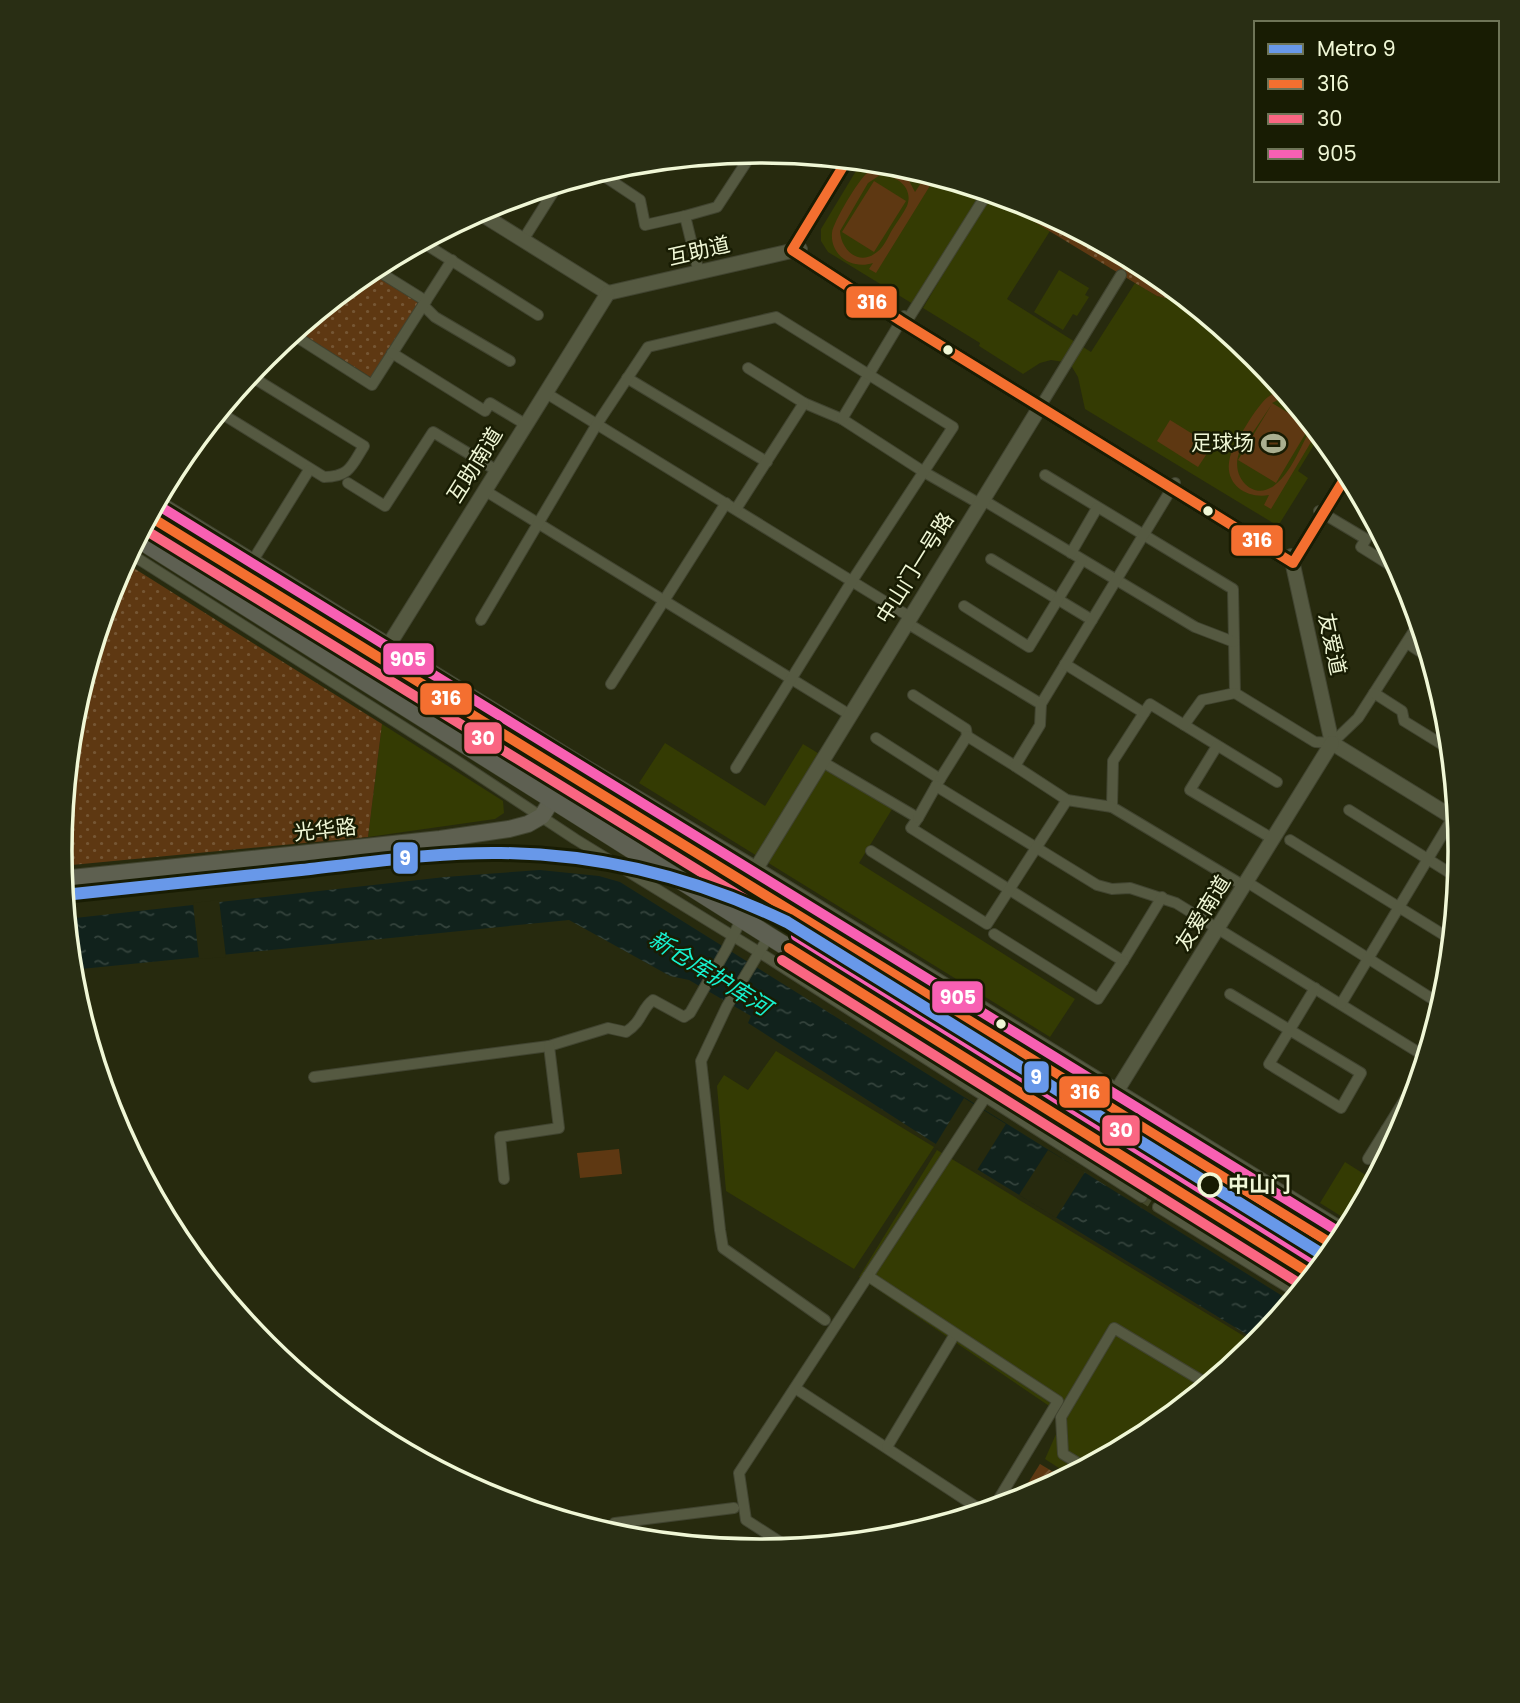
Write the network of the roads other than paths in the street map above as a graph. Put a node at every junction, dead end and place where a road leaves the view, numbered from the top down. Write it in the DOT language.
graph roads {
  1 [pos="741,164"];
  2 [pos="842,168"];
  3 [pos="849,169"];
  4 [pos="609,180"];
  5 [pos="546,198"];
  6 [pos="982,201"];
  7 [pos="685,216"];
  8 [pos="490,219"];
  9 [pos="523,240"];
  10 [pos="431,247"];
  11 [pos="796,250"];
  12 [pos="452,260"];
  13 [pos="699,273"];
  14 [pos="384,275"];
  15 [pos="1121,275"];
  16 [pos="608,293"];
  17 [pos="425,303"];
  18 [pos="538,315"];
  19 [pos="905,320"];
  20 [pos="300,339"];
  21 [pos="393,353"];
  22 [pos="510,361"];
  23 [pos="748,368"];
  24 [pos="869,375"];
  25 [pos="627,378"];
  26 [pos="259,381"];
  27 [pos="546,393"];
  28 [pos="804,403"];
  29 [pos="1042,404"];
  30 [pos="227,417"];
  31 [pos="842,419"];
  32 [pos="525,424"];
  33 [pos="597,424"];
  34 [pos="767,462"];
  35 [pos="309,470"];
  36 [pos="496,470"];
  37 [pos="924,472"];
  38 [pos="1045,475"];
  39 [pos="1340,481"];
  40 [pos="348,483"];
  41 [pos="1174,485"];
  42 [pos="484,490"];
  43 [pos="981,502"];
  44 [pos="726,503"];
  45 [pos="165,505"];
  46 [pos="1097,508"];
  47 [pos="736,509"];
  48 [pos="1321,512"];
  49 [pos="157,520"];
  50 [pos="539,524"];
  51 [pos="1144,535"];
  52 [pos="145,543"];
  53 [pos="1071,553"];
  54 [pos="138,559"];
  55 [pos="991,559"];
  56 [pos="1292,559"];
  57 [pos="1082,560"];
  58 [pos="1384,561"];
  59 [pos="248,567"];
  60 [pos="852,580"];
  61 [pos="1116,581"];
  62 [pos="1058,599"];
  63 [pos="663,600"];
  64 [pos="964,606"];
  65 [pos="481,620"];
  66 [pos="908,620"];
  67 [pos="1092,620"];
  68 [pos="1413,633"];
  69 [pos="1234,642"];
  70 [pos="1407,643"];
  71 [pos="1418,650"];
  72 [pos="385,652"];
  73 [pos="1065,664"];
  74 [pos="792,679"];
  75 [pos="611,684"];
  76 [pos="1235,693"];
  77 [pos="1374,693"];
  78 [pos="913,695"];
  79 [pos="1041,704"];
  80 [pos="1144,713"];
  81 [pos="850,715"];
  82 [pos="1184,725"];
  83 [pos="967,736"];
  84 [pos="876,738"];
  85 [pos="1332,743"];
  86 [pos="1439,743"];
  87 [pos="1217,746"];
  88 [pos="821,761"];
  89 [pos="1015,766"];
  90 [pos="736,768"];
  91 [pos="567,775"];
  92 [pos="1277,782"];
  93 [pos="938,783"];
  94 [pos="553,798"];
  95 [pos="1067,800"];
  96 [pos="1112,807"];
  97 [pos="1349,810"];
  98 [pos="1447,813"];
  99 [pos="542,816"];
  100 [pos="918,818"];
  101 [pos="1448,829"];
  102 [pos="1273,839"];
  103 [pos="1290,840"];
  104 [pos="1036,848"];
  105 [pos="871,851"];
  106 [pos="1427,860"];
  107 [pos="757,867"];
  108 [pos="1448,872"];
  109 [pos="73,878"];
  110 [pos="1245,884"];
  111 [pos="751,888"];
  112 [pos="1008,891"];
  113 [pos="1162,897"];
  114 [pos="1398,908"];
  115 [pos="741,917"];
  116 [pos="1219,927"];
  117 [pos="994,934"];
  118 [pos="1443,935"];
  119 [pos="732,936"];
  120 [pos="769,936"];
  121 [pos="759,953"];
  122 [pos="1367,959"];
  123 [pos="1123,961"];
  124 [pos="1315,988"];
  125 [pos="1230,994"];
  126 [pos="1432,999"];
  127 [pos="1341,1004"];
  128 [pos="1290,1031"];
  129 [pos="549,1046"];
  130 [pos="1418,1052"];
  131 [pos="314,1077"];
  132 [pos="998,1078"];
  133 [pos="1118,1088"];
  134 [pos="986,1097"];
  135 [pos="1108,1105"];
  136 [pos="1395,1117"];
  137 [pos="1386,1130"];
  138 [pos="1157,1136"];
  139 [pos="1367,1159"];
  140 [pos="1139,1165"];
  141 [pos="504,1179"];
  142 [pos="1142,1196"];
  143 [pos="1158,1207"];
  144 [pos="1277,1210"];
  145 [pos="1338,1225"];
  146 [pos="1258,1240"];
  147 [pos="1327,1241"];
  148 [pos="1306,1271"];
  149 [pos="868,1276"];
  150 [pos="1290,1289"];
  151 [pos="825,1320"];
  152 [pos="955,1334"];
  153 [pos="1201,1380"];
  154 [pos="795,1388"];
  155 [pos="887,1447"];
  156 [pos="1077,1462"];
  157 [pos="1001,1495"];
  158 [pos="974,1505"];
  159 [pos="734,1508"];
  160 [pos="615,1524"];
  161 [pos="776,1539"];
  1 -- 7 [label="street"];
  2 -- 11 [label="street"];
  3 -- 11 [label="street"];
  4 -- 7 [label="street"];
  5 -- 9 [label="street"];
  6 -- 19 [label="street"];
  7 -- 13 [label="street"];
  8 -- 9 [label="street"];
  9 -- 16 [label="street"];
  10 -- 12 [label="street"];
  11 -- 13 [label="street, 互助道"];
  11 -- 19 [label="street"];
  12 -- 17 [label="street"];
  12 -- 18 [label="street"];
  13 -- 16 [label="street, 互助道"];
  14 -- 17 [label="street"];
  15 -- 29 [label="street, 中山门一号路"];
  16 -- 27 [label="street, 互助南道"];
  17 -- 21 [label="street"];
  17 -- 22 [label="street"];
  19 -- 24 [label="street"];
  19 -- 29 [label="street"];
  20 -- 21 [label="street"];
  21 -- 32 [label="street"];
  23 -- 28 [label="street"];
  24 -- 25 [label="street"];
  24 -- 31 [label="street"];
  24 -- 37 [label="street"];
  25 -- 33 [label="street"];
  25 -- 34 [label="street"];
  26 -- 35 [label="street"];
  27 -- 32 [label="street, 互助南道"];
  27 -- 33 [label="street"];
  28 -- 31 [label="street"];
  28 -- 34 [label="street"];
  29 -- 41 [label="street"];
  29 -- 43 [label="street, 中山门一号路"];
  30 -- 35 [label="street"];
  31 -- 37 [label="street"];
  32 -- 36 [label="street, 互助南道"];
  33 -- 44 [label="street"];
  33 -- 50 [label="street"];
  34 -- 47 [label="street"];
  35 -- 59 [label="street"];
  36 -- 40 [label="street"];
  36 -- 42 [label="street, 互助南道"];
  37 -- 43 [label="street"];
  37 -- 60 [label="street"];
  38 -- 46 [label="street"];
  39 -- 48 [label="street"];
  41 -- 51 [label="street"];
  41 -- 56 [label="street"];
  42 -- 50 [label="street"];
  42 -- 72 [label="street, 互助南道"];
  43 -- 53 [label="street"];
  43 -- 66 [label="street, 中山门一号路"];
  44 -- 47 [label="street"];
  44 -- 63 [label="street"];
  45 -- 59 [label="street"];
  46 -- 51 [label="street"];
  46 -- 53 [label="street"];
  47 -- 60 [label="street"];
  48 -- 56 [label="street"];
  48 -- 58 [label="street"];
  49 -- 59 [label="main road"];
  50 -- 63 [label="street"];
  50 -- 65 [label="street"];
  51 -- 61 [label="street"];
  51 -- 69 [label="street"];
  52 -- 94 [label="main road"];
  53 -- 57 [label="street"];
  54 -- 99 [label="street"];
  55 -- 62 [label="street"];
  56 -- 85 [label="street, 友爱道"];
  57 -- 61 [label="street"];
  57 -- 62 [label="street"];
  59 -- 72 [label="main road"];
  60 -- 66 [label="street"];
  60 -- 74 [label="street"];
  61 -- 67 [label="street"];
  61 -- 69 [label="street"];
  62 -- 64 [label="street"];
  62 -- 67 [label="street"];
  63 -- 74 [label="street"];
  63 -- 75 [label="street"];
  66 -- 79 [label="street"];
  66 -- 81 [label="street, 中山门一号路"];
  67 -- 73 [label="street"];
  68 -- 70 [label="street"];
  69 -- 76 [label="street"];
  70 -- 71 [label="street"];
  70 -- 77 [label="street"];
  72 -- 91 [label="main road"];
  72 -- 107 [label="street"];
  73 -- 79 [label="street"];
  73 -- 80 [label="street"];
  74 -- 81 [label="street"];
  74 -- 90 [label="street"];
  76 -- 82 [label="street"];
  76 -- 85 [label="street"];
  77 -- 85 [label="street"];
  77 -- 86 [label="street"];
  78 -- 83 [label="street"];
  79 -- 89 [label="street"];
  80 -- 82 [label="street"];
  80 -- 96 [label="street"];
  81 -- 88 [label="street, 中山门一号路"];
  82 -- 87 [label="street"];
  83 -- 89 [label="street"];
  83 -- 93 [label="street"];
  84 -- 93 [label="street"];
  85 -- 98 [label="street"];
  85 -- 102 [label="street, 友爱南道"];
  87 -- 92 [label="street"];
  87 -- 102 [label="street"];
  88 -- 100 [label="street"];
  88 -- 107 [label="street, 中山门一号路"];
  89 -- 95 [label="street"];
  91 -- 94 [label="main road"];
  91 -- 111 [label="main road"];
  93 -- 100 [label="street"];
  93 -- 104 [label="street"];
  94 -- 99 [label="main road"];
  94 -- 115 [label="main road"];
  95 -- 96 [label="street"];
  95 -- 104 [label="street"];
  96 -- 110 [label="street"];
  97 -- 106 [label="street"];
  99 -- 109 [label="main road, 光华路"];
  99 -- 119 [label="street"];
  100 -- 112 [label="street"];
  101 -- 106 [label="street"];
  102 -- 110 [label="street, 友爱南道"];
  103 -- 114 [label="street"];
  104 -- 112 [label="street"];
  104 -- 113 [label="street"];
  105 -- 112 [label="street"];
  106 -- 108 [label="street"];
  106 -- 114 [label="street"];
  107 -- 111 [label="street, 中山门一号路"];
  107 -- 133 [label="street"];
  110 -- 116 [label="street, 友爱南道"];
  110 -- 122 [label="street"];
  111 -- 115 [label="street"];
  111 -- 135 [label="main road"];
  112 -- 123 [label="street"];
  113 -- 116 [label="street"];
  113 -- 123 [label="street"];
  114 -- 118 [label="street"];
  114 -- 122 [label="street"];
  115 -- 119 [label="street"];
  115 -- 120 [label="main road"];
  116 -- 124 [label="street"];
  116 -- 133 [label="street, 友爱南道"];
  117 -- 123 [label="street"];
  119 -- 121 [label="street"];
  119 -- 129 [label="street"];
  120 -- 121 [label="street"];
  120 -- 132 [label="main road"];
  121 -- 134 [label="street"];
  121 -- 151 [label="street"];
  122 -- 126 [label="street"];
  122 -- 127 [label="street"];
  124 -- 127 [label="street"];
  124 -- 128 [label="street"];
  125 -- 128 [label="street"];
  127 -- 130 [label="street"];
  128 -- 128 [label="street"];
  129 -- 131 [label="street"];
  129 -- 141 [label="street"];
  132 -- 134 [label="street"];
  132 -- 140 [label="main road"];
  133 -- 135 [label="street, 友爱南道"];
  133 -- 145 [label="street"];
  134 -- 142 [label="street"];
  134 -- 149 [label="street"];
  135 -- 138 [label="main road"];
  136 -- 137 [label="street"];
  137 -- 139 [label="street"];
  143 -- 150 [label="street"];
  144 -- 147 [label="main road"];
  146 -- 148 [label="main road"];
  149 -- 152 [label="street"];
  149 -- 154 [label="street"];
  152 -- 155 [label="street"];
  152 -- 157 [label="street"];
  153 -- 156 [label="street"];
  154 -- 155 [label="street"];
  154 -- 161 [label="street"];
  155 -- 158 [label="street"];
  159 -- 160 [label="street"];
}
